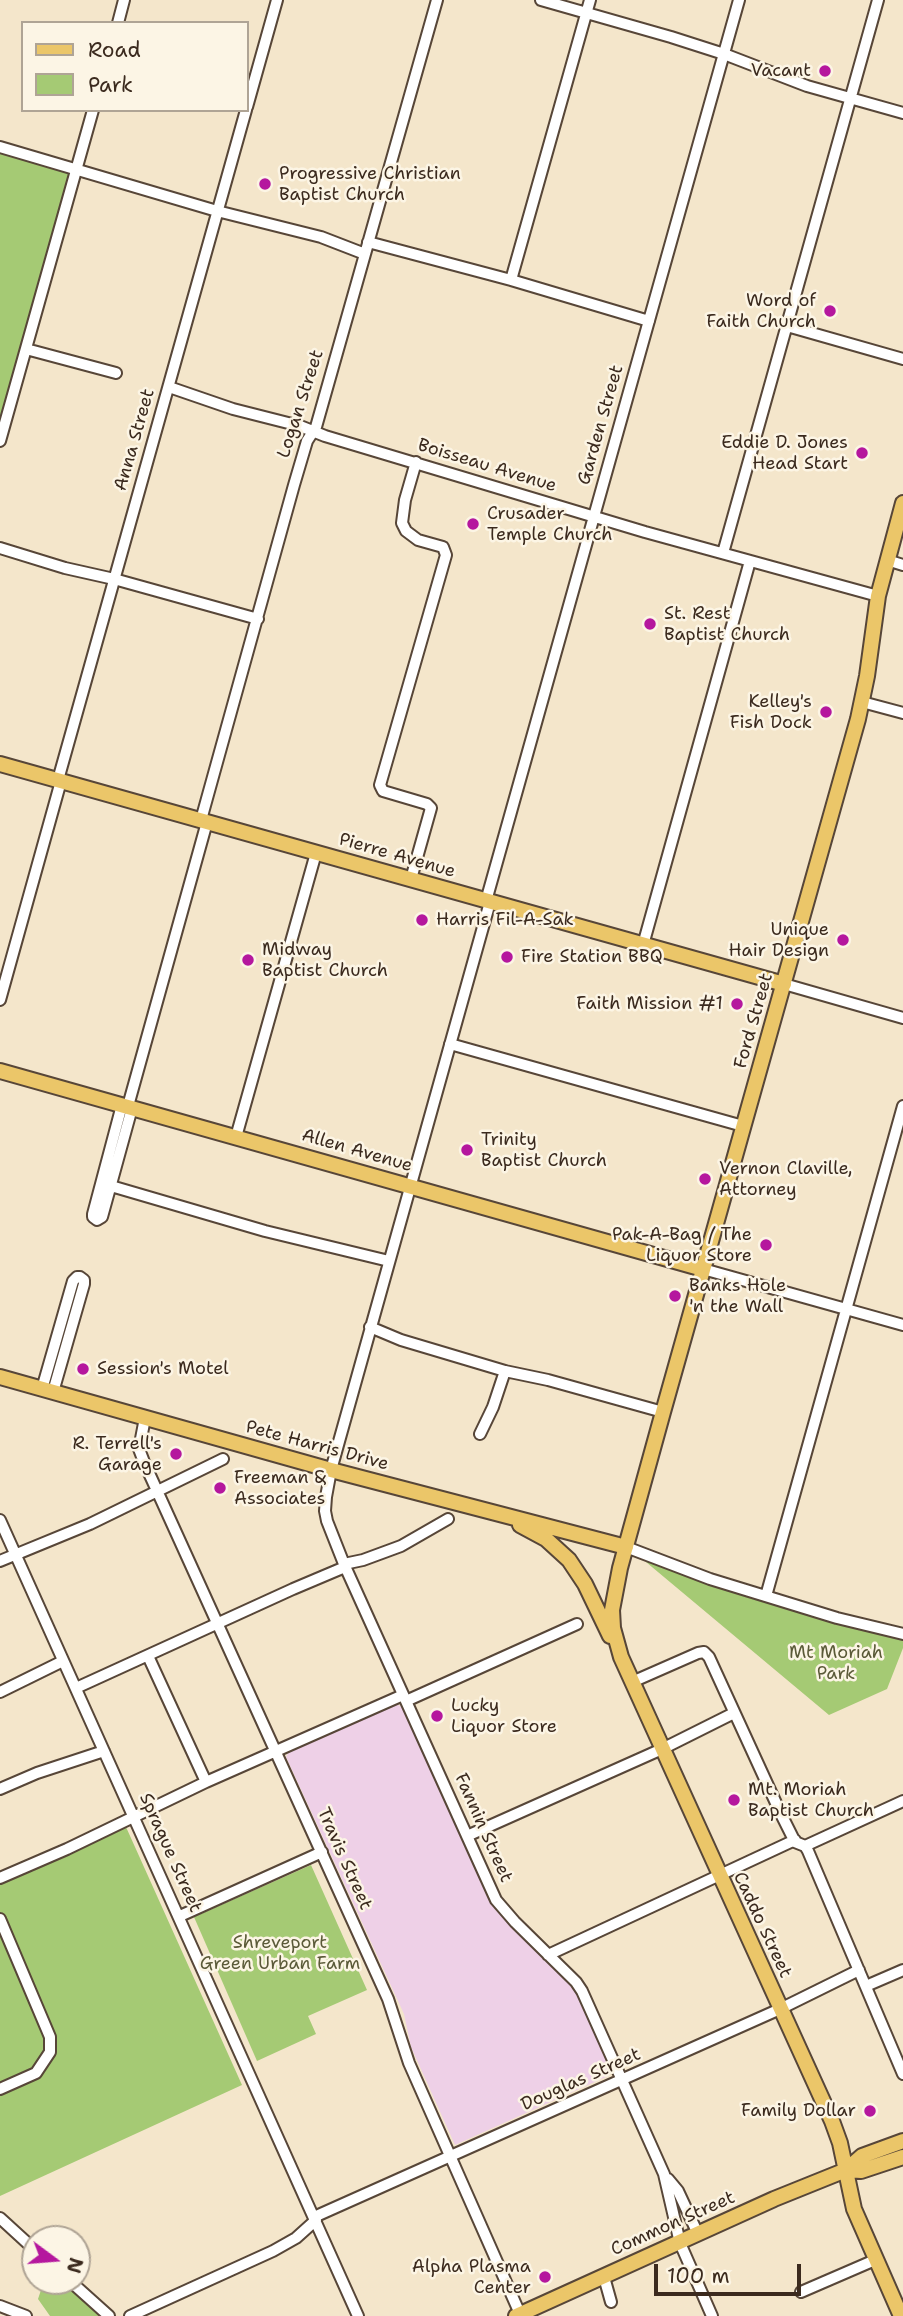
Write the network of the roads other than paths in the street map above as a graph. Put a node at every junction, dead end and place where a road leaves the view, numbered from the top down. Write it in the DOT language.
graph roads {
  1 [pos="124,0"];
  2 [pos="277,0"];
  3 [pos="437,0"];
  4 [pos="541,0"];
  5 [pos="590,0"];
  6 [pos="739,0"];
  7 [pos="878,0"];
  8 [pos="587,13"];
  9 [pos="119,21"];
  10 [pos="724,54"];
  11 [pos="850,98"];
  12 [pos="248,102"];
  13 [pos="92,112"];
  14 [pos="245,112"];
  15 [pos="903,113"];
  16 [pos="0,147"];
  17 [pos="77,169"];
  18 [pos="217,211"];
  19 [pos="366,248"];
  20 [pos="511,280"];
  21 [pos="649,321"];
  22 [pos="787,326"];
  23 [pos="26,349"];
  24 [pos="903,359"];
  25 [pos="116,373"];
  26 [pos="169,387"];
  27 [pos="312,431"];
  28 [pos="0,441"];
  29 [pos="416,462"];
  30 [pos="903,503"];
  31 [pos="594,515"];
  32 [pos="0,548"];
  33 [pos="723,553"];
  34 [pos="887,560"];
  35 [pos="750,561"];
  36 [pos="903,565"];
  37 [pos="114,579"];
  38 [pos="878,596"];
  39 [pos="258,619"];
  40 [pos="862,702"];
  41 [pos="903,713"];
  42 [pos="0,764"];
  43 [pos="60,780"];
  44 [pos="204,821"];
  45 [pos="316,853"];
  46 [pos="411,879"];
  47 [pos="488,901"];
  48 [pos="643,945"];
  49 [pos="785,984"];
  50 [pos="0,1000"];
  51 [pos="903,1018"];
  52 [pos="450,1044"];
  53 [pos="0,1071"];
  54 [pos="127,1106"];
  55 [pos="903,1106"];
  56 [pos="743,1126"];
  57 [pos="236,1137"];
  58 [pos="111,1186"];
  59 [pos="410,1186"];
  60 [pos="389,1261"];
  61 [pos="703,1269"];
  62 [pos="847,1309"];
  63 [pos="903,1325"];
  64 [pos="370,1327"];
  65 [pos="505,1371"];
  66 [pos="0,1377"];
  67 [pos="48,1391"];
  68 [pos="663,1412"];
  69 [pos="145,1418"];
  70 [pos="481,1434"];
  71 [pos="223,1459"];
  72 [pos="331,1470"];
  73 [pos="158,1492"];
  74 [pos="504,1515"];
  75 [pos="448,1519"];
  76 [pos="0,1520"];
  77 [pos="626,1547"];
  78 [pos="15,1555"];
  79 [pos="0,1561"];
  80 [pos="345,1566"];
  81 [pos="766,1596"];
  82 [pos="219,1624"];
  83 [pos="577,1624"];
  84 [pos="903,1634"];
  85 [pos="148,1656"];
  86 [pos="621,1657"];
  87 [pos="64,1661"];
  88 [pos="632,1682"];
  89 [pos="76,1688"];
  90 [pos="0,1692"];
  91 [pos="404,1698"];
  92 [pos="734,1713"];
  93 [pos="662,1749"];
  94 [pos="104,1751"];
  95 [pos="276,1752"];
  96 [pos="206,1782"];
  97 [pos="0,1789"];
  98 [pos="903,1801"];
  99 [pos="134,1816"];
  100 [pos="467,1836"];
  101 [pos="800,1843"];
  102 [pos="322,1852"];
  103 [pos="719,1877"];
  104 [pos="0,1878"];
  105 [pos="180,1916"];
  106 [pos="0,1919"];
  107 [pos="548,1955"];
  108 [pos="859,1970"];
  109 [pos="903,1970"];
  110 [pos="866,1986"];
  111 [pos="780,2009"];
  112 [pos="903,2074"];
  113 [pos="622,2080"];
  114 [pos="0,2090"];
  115 [pos="903,2141"];
  116 [pos="452,2157"];
  117 [pos="903,2157"];
  118 [pos="846,2170"];
  119 [pos="664,2174"];
  120 [pos="0,2218"];
  121 [pos="315,2218"];
  122 [pos="698,2234"];
  123 [pos="21,2237"];
  124 [pos="680,2243"];
  125 [pos="876,2260"];
  126 [pos="604,2277"];
  127 [pos="802,2292"];
  128 [pos="85,2295"];
  129 [pos="611,2301"];
  130 [pos="0,2306"];
  131 [pos="519,2315"];
  132 [pos="26,2316"];
  133 [pos="109,2316"];
  134 [pos="130,2316"];
  135 [pos="358,2316"];
  136 [pos="712,2316"];
  137 [pos="901,2316"];
  1 -- 9 [label="street"];
  2 -- 12 [label="street, Anna Street"];
  3 -- 19 [label="street, Logan Street"];
  4 -- 8 [label="street"];
  5 -- 8 [label="street"];
  6 -- 10 [label="street, Garden Street"];
  7 -- 11 [label="street"];
  8 -- 10 [label="street"];
  8 -- 20 [label="street"];
  10 -- 11 [label="street"];
  10 -- 21 [label="street, Garden Street"];
  11 -- 15 [label="street"];
  11 -- 22 [label="street"];
  13 -- 17 [label="street"];
  14 -- 18 [label="street, Anna Street"];
  16 -- 17 [label="street"];
  17 -- 18 [label="street"];
  17 -- 23 [label="street"];
  18 -- 19 [label="street"];
  18 -- 26 [label="street, Anna Street"];
  19 -- 20 [label="street"];
  19 -- 27 [label="street, Logan Street"];
  20 -- 21 [label="street"];
  21 -- 31 [label="street, Garden Street"];
  22 -- 24 [label="street"];
  22 -- 33 [label="street"];
  23 -- 25 [label="street"];
  23 -- 28 [label="street"];
  26 -- 27 [label="street, Boisseau Avenue"];
  26 -- 37 [label="street, Anna Street"];
  27 -- 29 [label="street, Boisseau Avenue"];
  27 -- 39 [label="street, Logan Street"];
  29 -- 31 [label="street, Boisseau Avenue"];
  29 -- 46 [label="street"];
  30 -- 34 [label="main road, Ford Street"];
  31 -- 33 [label="street, Boisseau Avenue"];
  31 -- 47 [label="street, Garden Street"];
  32 -- 37 [label="street"];
  33 -- 35 [label="street, Boisseau Avenue"];
  34 -- 36 [label="street"];
  34 -- 38 [label="main road, Ford Street"];
  35 -- 38 [label="street, Boisseau Avenue"];
  35 -- 48 [label="street"];
  37 -- 39 [label="street"];
  37 -- 43 [label="street, Anna Street"];
  38 -- 40 [label="main road, Ford Street"];
  39 -- 44 [label="street, Logan Street"];
  40 -- 41 [label="street"];
  40 -- 49 [label="main road, Ford Street"];
  42 -- 43 [label="main road, Pierre Avenue"];
  43 -- 44 [label="main road, Pierre Avenue"];
  43 -- 50 [label="street, Anna Street"];
  44 -- 45 [label="main road, Pierre Avenue"];
  44 -- 54 [label="street, Logan Street"];
  45 -- 46 [label="main road, Pierre Avenue"];
  45 -- 57 [label="street"];
  46 -- 47 [label="main road, Pierre Avenue"];
  47 -- 48 [label="main road, Pierre Avenue"];
  47 -- 52 [label="street, Garden Street"];
  48 -- 49 [label="main road, Pierre Avenue"];
  49 -- 51 [label="street"];
  49 -- 56 [label="main road, Ford Street"];
  52 -- 56 [label="street"];
  52 -- 59 [label="street, Garden Street"];
  53 -- 54 [label="main road, Allen Avenue"];
  54 -- 57 [label="main road, Allen Avenue"];
  54 -- 58 [label="street, Logan Street"];
  54 -- 58 [label="street, Logan Street"];
  55 -- 62 [label="street"];
  56 -- 61 [label="main road, Ford Street"];
  57 -- 59 [label="main road, Allen Avenue"];
  58 -- 60 [label="street"];
  59 -- 60 [label="street, Garden Street"];
  59 -- 61 [label="main road, Allen Avenue"];
  60 -- 64 [label="street, Garden Street"];
  61 -- 62 [label="street"];
  61 -- 68 [label="main road, Ford Street"];
  62 -- 63 [label="street"];
  62 -- 81 [label="street"];
  64 -- 65 [label="street"];
  64 -- 72 [label="street, Garden Street"];
  65 -- 68 [label="street"];
  65 -- 70 [label="street"];
  66 -- 67 [label="main road, Pete Harris Drive"];
  67 -- 67 [label="street"];
  67 -- 69 [label="main road, Pete Harris Drive"];
  68 -- 77 [label="main road, Ford Street"];
  69 -- 72 [label="main road, Pete Harris Drive"];
  69 -- 73 [label="street, Travis Street"];
  71 -- 73 [label="street"];
  72 -- 74 [label="main road, Pete Harris Drive"];
  72 -- 80 [label="street, Fannin Street"];
  73 -- 78 [label="street"];
  73 -- 82 [label="street, Travis Street"];
  74 -- 77 [label="main road, Pete Harris Drive"];
  74 -- 86 [label="main road"];
  75 -- 80 [label="street"];
  76 -- 78 [label="street, Sprague Street"];
  77 -- 81 [label="street"];
  77 -- 86 [label="main road, Caddo Street"];
  78 -- 79 [label="street"];
  78 -- 87 [label="street, Sprague Street"];
  80 -- 82 [label="street"];
  80 -- 91 [label="street, Fannin Street"];
  81 -- 84 [label="street"];
  82 -- 85 [label="street"];
  82 -- 95 [label="street, Travis Street"];
  83 -- 91 [label="street"];
  85 -- 89 [label="street"];
  85 -- 96 [label="street"];
  86 -- 88 [label="main road, Caddo Street"];
  87 -- 89 [label="street, Sprague Street"];
  87 -- 90 [label="street"];
  88 -- 92 [label="street"];
  88 -- 93 [label="main road, Caddo Street"];
  89 -- 94 [label="street, Sprague Street"];
  91 -- 95 [label="street"];
  91 -- 100 [label="street, Fannin Street"];
  92 -- 93 [label="street"];
  92 -- 101 [label="street"];
  93 -- 100 [label="street"];
  93 -- 103 [label="main road, Caddo Street"];
  94 -- 97 [label="street"];
  94 -- 99 [label="street, Sprague Street"];
  95 -- 96 [label="street"];
  95 -- 102 [label="street, Travis Street"];
  96 -- 99 [label="street"];
  98 -- 101 [label="street"];
  99 -- 104 [label="street"];
  99 -- 105 [label="street, Sprague Street"];
  100 -- 107 [label="street, Fannin Street"];
  101 -- 103 [label="street"];
  101 -- 108 [label="street"];
  102 -- 105 [label="street"];
  102 -- 116 [label="street, Travis Street"];
  103 -- 107 [label="street"];
  103 -- 111 [label="main road, Caddo Street"];
  105 -- 121 [label="street, Sprague Street"];
  106 -- 114 [label="street"];
  107 -- 113 [label="street, Fannin Street"];
  108 -- 110 [label="street"];
  108 -- 111 [label="street, Douglas Street"];
  109 -- 110 [label="street"];
  110 -- 112 [label="street"];
  111 -- 113 [label="street, Douglas Street"];
  111 -- 118 [label="main road, Caddo Street"];
  113 -- 116 [label="street, Douglas Street"];
  113 -- 119 [label="street, Fannin Street"];
  115 -- 118 [label="main road, Common Street"];
  116 -- 121 [label="street, Douglas Street"];
  116 -- 131 [label="street, Travis Street"];
  117 -- 118 [label="main road, Common Street"];
  118 -- 122 [label="main road, Common Street"];
  118 -- 125 [label="main road, Caddo Street"];
  119 -- 122 [label="street, Fannin Street"];
  119 -- 124 [label="street, Fannin Street"];
  120 -- 123 [label="street"];
  121 -- 134 [label="street, Douglas Street"];
  121 -- 135 [label="street, Sprague Street"];
  122 -- 124 [label="main road, Common Street"];
  124 -- 126 [label="main road, Common Street"];
  124 -- 136 [label="street, Fannin Street"];
  125 -- 127 [label="street"];
  125 -- 137 [label="main road, Caddo Street"];
  126 -- 129 [label="street"];
  126 -- 131 [label="main road, Common Street"];
  128 -- 133 [label="street"];
  130 -- 132 [label="street"];
}
